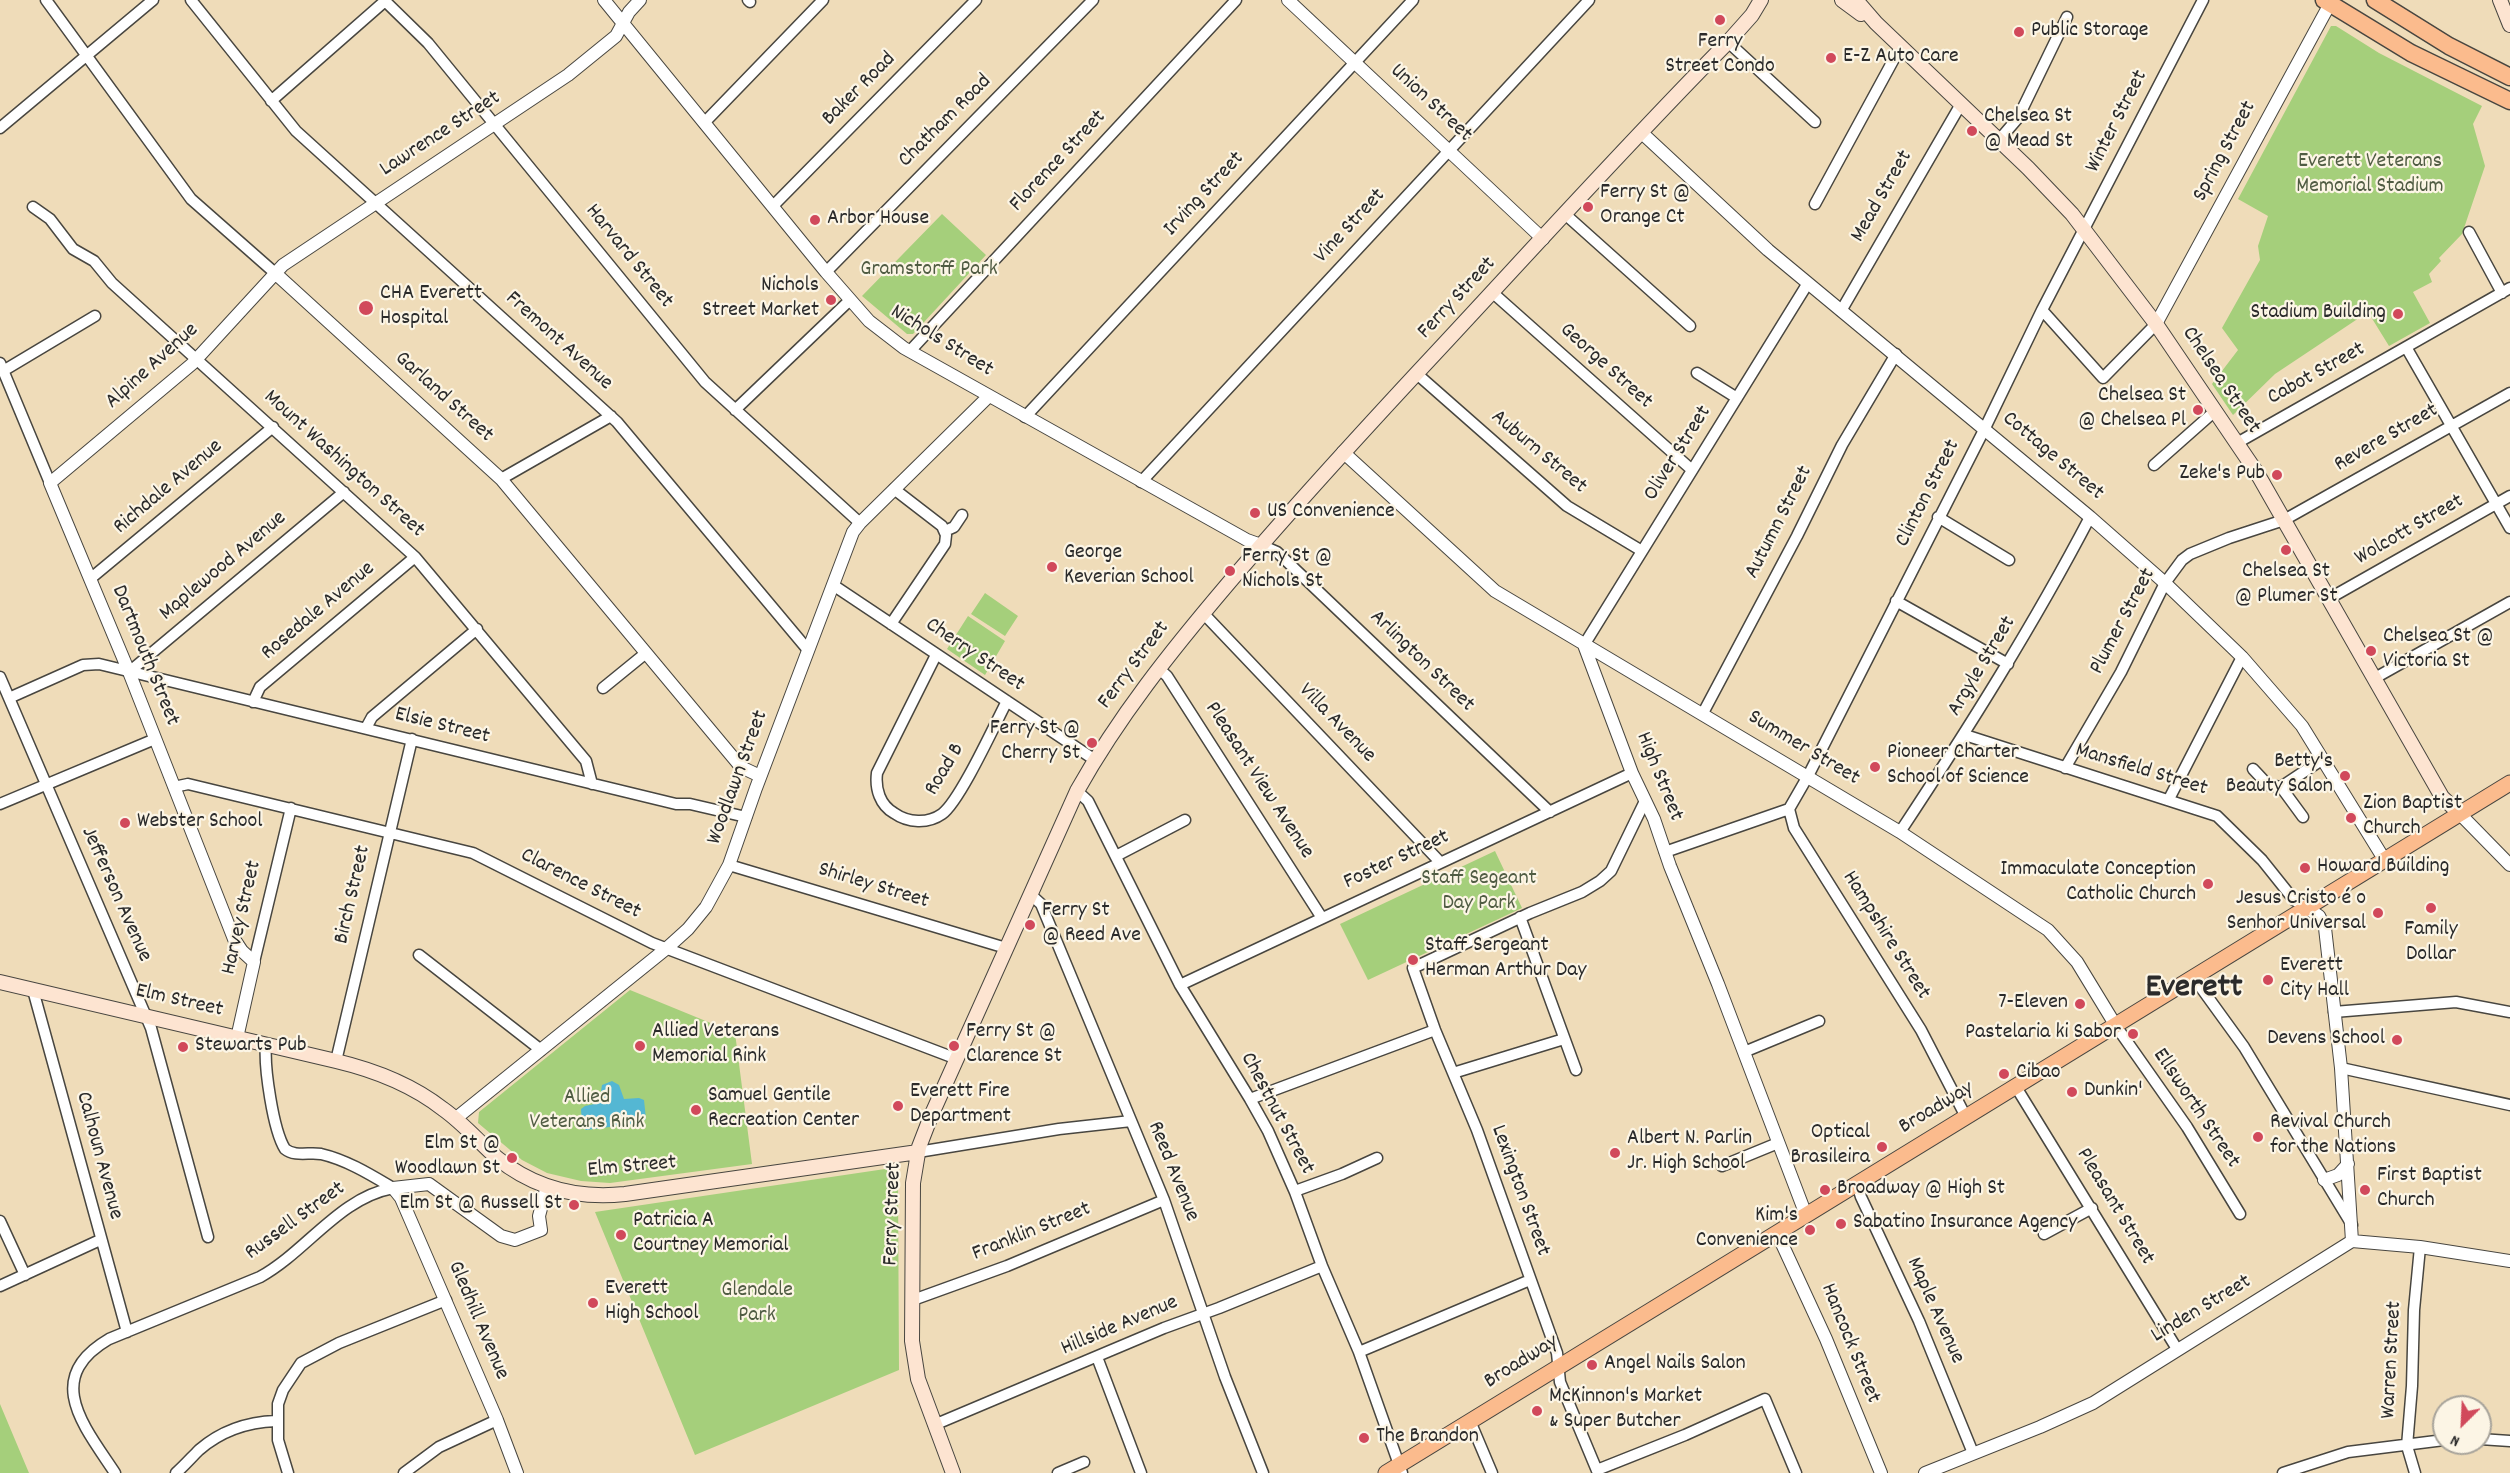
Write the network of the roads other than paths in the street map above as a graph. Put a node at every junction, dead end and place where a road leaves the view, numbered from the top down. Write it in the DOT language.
graph roads {
  1 [pos="46,0"];
  2 [pos="153,0"];
  3 [pos="191,0"];
  4 [pos="604,0"];
  5 [pos="640,0"];
  6 [pos="823,0"];
  7 [pos="976,0"];
  8 [pos="1094,0"];
  9 [pos="1236,0"];
  10 [pos="1288,0"];
  11 [pos="1413,0"];
  12 [pos="1589,0"];
  13 [pos="1761,0"];
  14 [pos="1771,0"];
  15 [pos="1842,0"];
  16 [pos="1856,0"];
  17 [pos="2203,0"];
  18 [pos="2375,0"];
  19 [pos="2500,0"];
  20 [pos="384,1"];
  21 [pos="2328,1"];
  22 [pos="1752,15"];
  23 [pos="2067,17"];
  24 [pos="623,23"];
  25 [pos="1876,23"];
  26 [pos="2510,25"];
  27 [pos="1728,42"];
  28 [pos="1900,46"];
  29 [pos="87,56"];
  30 [pos="1355,62"];
  31 [pos="2510,77"];
  32 [pos="271,101"];
  33 [pos="2510,101"];
  34 [pos="1961,104"];
  35 [pos="1815,122"];
  36 [pos="704,123"];
  37 [pos="495,125"];
  38 [pos="0,128"];
  39 [pos="1642,133"];
  40 [pos="1999,140"];
  41 [pos="1449,150"];
  42 [pos="376,203"];
  43 [pos="1815,204"];
  44 [pos="33,207"];
  45 [pos="773,207"];
  46 [pos="1566,215"];
  47 [pos="2085,230"];
  48 [pos="2469,232"];
  49 [pos="1543,239"];
  50 [pos="826,272"];
  51 [pos="275,273"];
  52 [pos="1808,283"];
  53 [pos="2506,290"];
  54 [pos="1493,293"];
  55 [pos="850,300"];
  56 [pos="2042,310"];
  57 [pos="1841,311"];
  58 [pos="95,316"];
  59 [pos="2156,324"];
  60 [pos="1689,326"];
  61 [pos="2406,347"];
  62 [pos="910,351"];
  63 [pos="1896,354"];
  64 [pos="198,358"];
  65 [pos="2,367"];
  66 [pos="1697,373"];
  67 [pos="1417,374"];
  68 [pos="2510,393"];
  69 [pos="988,396"];
  70 [pos="1737,398"];
  71 [pos="735,410"];
  72 [pos="2215,411"];
  73 [pos="611,416"];
  74 [pos="1025,417"];
  75 [pos="2452,426"];
  76 [pos="273,427"];
  77 [pos="1985,428"];
  78 [pos="2237,443"];
  79 [pos="1343,452"];
  80 [pos="2154,465"];
  81 [pos="1692,470"];
  82 [pos="501,479"];
  83 [pos="1141,482"];
  84 [pos="50,483"];
  85 [pos="894,489"];
  86 [pos="344,492"];
  87 [pos="2510,496"];
  88 [pos="2496,504"];
  89 [pos="962,515"];
  90 [pos="1938,517"];
  91 [pos="2090,517"];
  92 [pos="2284,520"];
  93 [pos="860,523"];
  94 [pos="2510,528"];
  95 [pos="945,531"];
  96 [pos="1261,545"];
  97 [pos="1642,551"];
  98 [pos="416,557"];
  99 [pos="2008,560"];
  100 [pos="90,579"];
  101 [pos="2165,583"];
  102 [pos="833,585"];
  103 [pos="2330,598"];
  104 [pos="1896,601"];
  105 [pos="2510,602"];
  106 [pos="1203,613"];
  107 [pos="891,624"];
  108 [pos="477,629"];
  109 [pos="1584,645"];
  110 [pos="808,650"];
  111 [pos="646,653"];
  112 [pos="936,655"];
  113 [pos="2242,657"];
  114 [pos="2008,664"];
  115 [pos="1158,668"];
  116 [pos="129,672"];
  117 [pos="0,677"];
  118 [pos="2374,678"];
  119 [pos="603,688"];
  120 [pos="9,698"];
  121 [pos="1007,701"];
  122 [pos="253,702"];
  123 [pos="1703,712"];
  124 [pos="366,729"];
  125 [pos="1965,735"];
  126 [pos="155,739"];
  127 [pos="412,739"];
  128 [pos="2322,759"];
  129 [pos="1095,760"];
  130 [pos="2065,768"];
  131 [pos="2253,769"];
  132 [pos="1632,773"];
  133 [pos="760,776"];
  134 [pos="1808,776"];
  135 [pos="2510,783"];
  136 [pos="45,784"];
  137 [pos="592,784"];
  138 [pos="174,787"];
  139 [pos="2281,787"];
  140 [pos="1077,791"];
  141 [pos="2169,799"];
  142 [pos="1645,801"];
  143 [pos="0,804"];
  144 [pos="291,808"];
  145 [pos="1789,809"];
  146 [pos="1550,812"];
  147 [pos="2460,814"];
  148 [pos="746,817"];
  149 [pos="2303,817"];
  150 [pos="1185,820"];
  151 [pos="390,831"];
  152 [pos="1900,832"];
  153 [pos="1665,852"];
  154 [pos="1116,856"];
  155 [pos="2385,859"];
  156 [pos="1440,862"];
  157 [pos="729,865"];
  158 [pos="2510,866"];
  159 [pos="1030,894"];
  160 [pos="2307,908"];
  161 [pos="1520,917"];
  162 [pos="1322,918"];
  163 [pos="667,948"];
  164 [pos="1006,948"];
  165 [pos="419,955"];
  166 [pos="254,962"];
  167 [pos="0,976"];
  168 [pos="2194,978"];
  169 [pos="0,982"];
  170 [pos="1180,985"];
  171 [pos="33,990"];
  172 [pos="2334,1012"];
  173 [pos="2510,1012"];
  174 [pos="145,1016"];
  175 [pos="1819,1021"];
  176 [pos="2116,1026"];
  177 [pos="1435,1030"];
  178 [pos="237,1038"];
  179 [pos="1564,1039"];
  180 [pos="266,1045"];
  181 [pos="541,1050"];
  182 [pos="1744,1052"];
  183 [pos="957,1059"];
  184 [pos="336,1061"];
  185 [pos="2341,1068"];
  186 [pos="1576,1070"];
  187 [pos="1453,1073"];
  188 [pos="2016,1087"];
  189 [pos="1250,1099"];
  190 [pos="2510,1105"];
  191 [pos="1966,1117"];
  192 [pos="455,1119"];
  193 [pos="1131,1121"];
  194 [pos="1778,1143"];
  195 [pos="918,1152"];
  196 [pos="1377,1158"];
  197 [pos="2348,1164"];
  198 [pos="1722,1166"];
  199 [pos="2324,1180"];
  200 [pos="1857,1184"];
  201 [pos="547,1186"];
  202 [pos="393,1188"];
  203 [pos="1294,1191"];
  204 [pos="1164,1200"];
  205 [pos="2092,1208"];
  206 [pos="2240,1214"];
  207 [pos="1806,1215"];
  208 [pos="0,1221"];
  209 [pos="2352,1225"];
  210 [pos="1777,1233"];
  211 [pos="2044,1234"];
  212 [pos="208,1237"];
  213 [pos="100,1240"];
  214 [pos="2352,1241"];
  215 [pos="2420,1247"];
  216 [pos="2510,1261"];
  217 [pos="1323,1266"];
  218 [pos="25,1275"];
  219 [pos="1530,1280"];
  220 [pos="0,1286"];
  221 [pos="446,1300"];
  222 [pos="913,1300"];
  223 [pos="1203,1313"];
  224 [pos="127,1332"];
  225 [pos="2177,1349"];
  226 [pos="1359,1352"];
  227 [pos="1097,1357"];
  228 [pos="1558,1367"];
  229 [pos="497,1420"];
  230 [pos="276,1421"];
  231 [pos="1470,1421"];
  232 [pos="934,1425"];
  233 [pos="2492,1440"];
  234 [pos="2510,1441"];
  235 [pos="2432,1442"];
  236 [pos="2407,1446"];
  237 [pos="1973,1454"];
  238 [pos="1084,1462"];
  239 [pos="1396,1470"];
  240 [pos="1598,1471"];
  241 [pos="115,1473"];
  242 [pos="176,1473"];
  243 [pos="288,1473"];
  244 [pos="404,1473"];
  245 [pos="517,1473"];
  246 [pos="952,1473"];
  247 [pos="1058,1473"];
  248 [pos="1141,1473"];
  249 [pos="1263,1473"];
  250 [pos="1492,1473"];
  251 [pos="1796,1473"];
  252 [pos="1881,1473"];
  253 [pos="1925,1473"];
  254 [pos="2283,1473"];
  255 [pos="2415,1473"];
  1 -- 29 [label="street, Garland Street"];
  2 -- 29 [label="street"];
  3 -- 32 [label="street, Fremont Avenue"];
  4 -- 24 [label="street, Nichols Street"];
  5 -- 24 [label="street, Lawrence Street"];
  6 -- 36 [label="street"];
  7 -- 45 [label="street, Baker Road"];
  8 -- 50 [label="street, Chatham Road"];
  9 -- 62 [label="street, Florence Street"];
  10 -- 30 [label="street, Union Street"];
  11 -- 30 [label="street, Irving Street"];
  12 -- 41 [label="street, Vine Street"];
  13 -- 22 [label="main road, Ferry Street"];
  14 -- 22 [label="main road, Ferry Street"];
  15 -- 25 [label="main road, Chelsea Street"];
  16 -- 25 [label="main road, Chelsea Street"];
  17 -- 47 [label="street, Winter Street"];
  18 -- 31 [label="highway"];
  19 -- 26 [label="main road"];
  20 -- 32 [label="street"];
  20 -- 37 [label="street, Harvard Street"];
  21 -- 33 [label="highway"];
  21 -- 59 [label="street, Spring Street"];
  22 -- 27 [label="main road, Ferry Street"];
  23 -- 40 [label="street"];
  24 -- 36 [label="street, Nichols Street"];
  24 -- 37 [label="street, Lawrence Street"];
  25 -- 28 [label="main road, Chelsea Street"];
  27 -- 35 [label="street"];
  27 -- 39 [label="main road, Ferry Street"];
  28 -- 34 [label="main road, Chelsea Street"];
  28 -- 43 [label="street"];
  29 -- 38 [label="street"];
  29 -- 51 [label="street, Garland Street"];
  30 -- 41 [label="street, Union Street"];
  30 -- 74 [label="street, Irving Street"];
  32 -- 42 [label="street, Fremont Avenue"];
  34 -- 40 [label="main road, Chelsea Street"];
  34 -- 57 [label="street, Mead Street"];
  36 -- 45 [label="street, Nichols Street"];
  37 -- 42 [label="street, Lawrence Street"];
  37 -- 71 [label="street, Harvard Street"];
  39 -- 46 [label="main road, Ferry Street"];
  39 -- 52 [label="street, Cottage Street"];
  40 -- 47 [label="main road, Chelsea Street"];
  41 -- 49 [label="street, Union Street"];
  41 -- 83 [label="street, Vine Street"];
  42 -- 51 [label="street, Lawrence Street"];
  42 -- 73 [label="street, Fremont Avenue"];
  44 -- 64 [label="street, Mount Washington Street"];
  45 -- 50 [label="street, Nichols Street"];
  46 -- 49 [label="main road, Ferry Street"];
  46 -- 60 [label="street"];
  47 -- 56 [label="street, Clinton Street"];
  47 -- 59 [label="main road, Chelsea Street"];
  48 -- 53 [label="street"];
  49 -- 54 [label="main road, Ferry Street"];
  50 -- 55 [label="street, Nichols Street"];
  51 -- 64 [label="street, Alpine Avenue"];
  51 -- 82 [label="street, Garland Street"];
  52 -- 57 [label="street, Cottage Street"];
  52 -- 70 [label="street, Oliver Street"];
  53 -- 61 [label="street, Cabot Street"];
  54 -- 67 [label="main road, Ferry Street"];
  54 -- 81 [label="street, George Street"];
  55 -- 62 [label="street, Nichols Street"];
  55 -- 71 [label="street"];
  56 -- 59 [label="street"];
  56 -- 77 [label="street, Clinton Street"];
  57 -- 63 [label="street, Cottage Street"];
  58 -- 65 [label="street"];
  59 -- 72 [label="main road, Chelsea Street"];
  61 -- 75 [label="street"];
  61 -- 78 [label="street, Cabot Street"];
  62 -- 69 [label="street, Nichols Street"];
  63 -- 77 [label="street, Cottage Street"];
  63 -- 123 [label="street, Autumn Street"];
  64 -- 76 [label="street, Mount Washington Street"];
  64 -- 84 [label="street, Alpine Avenue"];
  65 -- 84 [label="street, Dartmouth Street"];
  66 -- 70 [label="street"];
  67 -- 79 [label="main road, Ferry Street"];
  67 -- 97 [label="street, Auburn Street"];
  68 -- 75 [label="street, Revere Street"];
  69 -- 74 [label="street, Nichols Street"];
  69 -- 85 [label="street, Woodlawn Street"];
  70 -- 81 [label="street, Oliver Street"];
  71 -- 93 [label="street, Harvard Street"];
  72 -- 78 [label="main road, Chelsea Street"];
  72 -- 80 [label="street"];
  73 -- 82 [label="street"];
  73 -- 110 [label="street, Fremont Avenue"];
  74 -- 83 [label="street, Nichols Street"];
  75 -- 88 [label="street"];
  75 -- 92 [label="street, Revere Street"];
  76 -- 86 [label="street, Mount Washington Street"];
  76 -- 100 [label="street, Richdale Avenue"];
  77 -- 90 [label="street, Clinton Street"];
  77 -- 91 [label="street, Cottage Street"];
  78 -- 92 [label="main road, Chelsea Street"];
  79 -- 96 [label="main road, Ferry Street"];
  79 -- 109 [label="street"];
  81 -- 97 [label="street, Oliver Street"];
  82 -- 111 [label="street, Garland Street"];
  83 -- 96 [label="street, Nichols Street"];
  84 -- 100 [label="street, Dartmouth Street"];
  85 -- 93 [label="street, Woodlawn Street"];
  85 -- 95 [label="street"];
  86 -- 98 [label="street, Mount Washington Street"];
  86 -- 116 [label="street, Maplewood Avenue"];
  87 -- 88 [label="street, Wolcott Street"];
  88 -- 94 [label="street"];
  88 -- 103 [label="street, Wolcott Street"];
  89 -- 95 [label="street"];
  90 -- 99 [label="street"];
  90 -- 104 [label="street, Clinton Street"];
  91 -- 101 [label="street, Cottage Street"];
  91 -- 114 [label="street, Argyle Street"];
  92 -- 101 [label="street, Plumer Street"];
  92 -- 103 [label="main road, Chelsea Street"];
  93 -- 102 [label="street, Woodlawn Street"];
  95 -- 107 [label="street"];
  96 -- 106 [label="main road, Ferry Street"];
  96 -- 146 [label="street, Arlington Street"];
  97 -- 109 [label="street, Oliver Street"];
  98 -- 108 [label="street, Mount Washington Street"];
  98 -- 122 [label="street, Rosedale Avenue"];
  100 -- 116 [label="street, Dartmouth Street"];
  101 -- 113 [label="street, Cottage Street"];
  101 -- 130 [label="street, Plumer Street"];
  102 -- 107 [label="street, Cherry Street"];
  102 -- 110 [label="street, Woodlawn Street"];
  103 -- 118 [label="main road, Chelsea Street"];
  104 -- 114 [label="street"];
  104 -- 134 [label="street, Clinton Street"];
  105 -- 118 [label="street"];
  106 -- 115 [label="main road, Ferry Street"];
  106 -- 156 [label="street, Villa Avenue"];
  107 -- 112 [label="street, Cherry Street"];
  108 -- 124 [label="street"];
  108 -- 137 [label="street, Mount Washington Street"];
  109 -- 123 [label="street, Summer Street"];
  109 -- 132 [label="street, High Street"];
  110 -- 133 [label="street, Woodlawn Street"];
  111 -- 119 [label="street"];
  111 -- 133 [label="street, Garland Street"];
  112 -- 121 [label="street, Cherry Street"];
  112 -- 121 [label="street, Road B"];
  113 -- 128 [label="street, Cottage Street"];
  113 -- 141 [label="street"];
  114 -- 125 [label="street, Argyle Street"];
  115 -- 129 [label="main road, Ferry Street"];
  115 -- 162 [label="street, Pleasant View Avenue"];
  116 -- 120 [label="street, Elsie Street"];
  116 -- 122 [label="street, Elsie Street"];
  116 -- 126 [label="street, Dartmouth Street"];
  117 -- 120 [label="street, Jefferson Avenue"];
  118 -- 147 [label="main road, Chelsea Street"];
  120 -- 136 [label="street, Jefferson Avenue"];
  121 -- 129 [label="street, Cherry Street"];
  122 -- 124 [label="street, Elsie Street"];
  123 -- 134 [label="street, Summer Street"];
  124 -- 127 [label="street, Elsie Street"];
  125 -- 130 [label="street, Mansfield Street"];
  125 -- 152 [label="street, Argyle Street"];
  126 -- 136 [label="street"];
  126 -- 138 [label="street, Dartmouth Street"];
  127 -- 137 [label="street, Elsie Street"];
  127 -- 151 [label="street, Birch Street"];
  128 -- 139 [label="street"];
  128 -- 155 [label="street, Cottage Street"];
  129 -- 140 [label="main road, Ferry Street"];
  130 -- 141 [label="street, Mansfield Street"];
  131 -- 139 [label="street"];
  132 -- 142 [label="street, High Street"];
  132 -- 146 [label="street, Foster Street"];
  133 -- 148 [label="street, Woodlawn Street"];
  134 -- 145 [label="street"];
  134 -- 152 [label="street, Summer Street"];
  135 -- 147 [label="main road, Broadway"];
  136 -- 143 [label="street"];
  136 -- 174 [label="street, Jefferson Avenue"];
  137 -- 148 [label="street, Elsie Street"];
  138 -- 144 [label="street, Clarence Street"];
  138 -- 166 [label="street, Dartmouth Street"];
  139 -- 149 [label="street"];
  140 -- 154 [label="street, Chestnut Street"];
  140 -- 159 [label="main road, Ferry Street"];
  141 -- 160 [label="street, Mansfield Street"];
  142 -- 153 [label="street, High Street"];
  142 -- 161 [label="street"];
  144 -- 151 [label="street, Clarence Street"];
  144 -- 166 [label="street, Harvey Street"];
  145 -- 153 [label="street"];
  145 -- 191 [label="street, Hampshire Street"];
  146 -- 156 [label="street, Foster Street"];
  147 -- 155 [label="main road, Broadway"];
  147 -- 158 [label="street"];
  148 -- 157 [label="street, Woodlawn Street"];
  150 -- 154 [label="street"];
  151 -- 163 [label="street, Clarence Street"];
  151 -- 184 [label="street, Birch Street"];
  152 -- 176 [label="street, Summer Street"];
  153 -- 182 [label="street, High Street"];
  154 -- 170 [label="street, Chestnut Street"];
  155 -- 160 [label="main road, Broadway"];
  156 -- 162 [label="street, Foster Street"];
  157 -- 163 [label="street, Woodlawn Street"];
  157 -- 164 [label="street, Shirley Street"];
  159 -- 164 [label="main road, Ferry Street"];
  159 -- 193 [label="street, Reed Avenue"];
  160 -- 168 [label="main road, Broadway"];
  160 -- 172 [label="street"];
  161 -- 177 [label="street, Lexington Street"];
  161 -- 179 [label="street"];
  162 -- 170 [label="street, Foster Street"];
  163 -- 181 [label="street, Woodlawn Street"];
  163 -- 183 [label="street, Clarence Street"];
  164 -- 183 [label="main road, Ferry Street"];
  165 -- 181 [label="street"];
  166 -- 178 [label="street, Harvey Street"];
  167 -- 169 [label="street"];
  168 -- 176 [label="main road, Broadway"];
  168 -- 199 [label="street"];
  169 -- 171 [label="main road, Elm Street"];
  170 -- 189 [label="street, Chestnut Street"];
  171 -- 174 [label="main road, Elm Street"];
  171 -- 213 [label="street, Calhoun Avenue"];
  172 -- 173 [label="street"];
  172 -- 185 [label="street"];
  174 -- 178 [label="main road, Elm Street"];
  174 -- 212 [label="street, Jefferson Avenue"];
  175 -- 182 [label="street"];
  176 -- 188 [label="main road, Broadway"];
  176 -- 206 [label="street, Ellsworth Street"];
  177 -- 187 [label="street, Lexington Street"];
  177 -- 189 [label="street"];
  178 -- 180 [label="main road, Elm Street"];
  179 -- 186 [label="street"];
  179 -- 187 [label="street"];
  180 -- 184 [label="main road, Elm Street"];
  180 -- 202 [label="street"];
  181 -- 192 [label="street, Woodlawn Street"];
  182 -- 194 [label="street, High Street"];
  183 -- 195 [label="main road, Ferry Street"];
  184 -- 192 [label="main road, Elm Street"];
  185 -- 190 [label="street"];
  185 -- 197 [label="street"];
  187 -- 219 [label="street, Lexington Street"];
  188 -- 191 [label="main road, Broadway"];
  188 -- 205 [label="street, Pleasant Street"];
  189 -- 203 [label="street, Chestnut Street"];
  191 -- 200 [label="main road, Broadway"];
  192 -- 201 [label="main road, Elm Street"];
  193 -- 195 [label="street, Elm Street"];
  193 -- 204 [label="street, Reed Avenue"];
  194 -- 198 [label="street"];
  194 -- 207 [label="street, High Street"];
  195 -- 201 [label="main road, Elm Street"];
  195 -- 222 [label="main road, Ferry Street"];
  196 -- 203 [label="street"];
  197 -- 199 [label="street"];
  197 -- 209 [label="street"];
  199 -- 209 [label="street"];
  200 -- 207 [label="main road, Broadway"];
  200 -- 237 [label="street, Maple Avenue"];
  201 -- 202 [label="street, Russell Street"];
  202 -- 221 [label="street, Gledhill Avenue"];
  202 -- 224 [label="street, Russell Street"];
  203 -- 217 [label="street, Chestnut Street"];
  204 -- 222 [label="street, Franklin Street"];
  204 -- 223 [label="street, Reed Avenue"];
  205 -- 211 [label="street"];
  205 -- 225 [label="street, Pleasant Street"];
  207 -- 210 [label="main road, Broadway"];
  208 -- 218 [label="street"];
  209 -- 214 [label="street"];
  210 -- 228 [label="main road, Broadway"];
  210 -- 252 [label="street, Hancock Street"];
  213 -- 218 [label="street"];
  213 -- 224 [label="street, Calhoun Avenue"];
  214 -- 215 [label="street"];
  214 -- 225 [label="street, Linden Street"];
  215 -- 216 [label="street"];
  215 -- 236 [label="street, Warren Street"];
  217 -- 223 [label="street, Hillside Avenue"];
  217 -- 226 [label="street, Chestnut Street"];
  218 -- 220 [label="street"];
  219 -- 226 [label="street"];
  219 -- 228 [label="street, Lexington Street"];
  221 -- 229 [label="street, Gledhill Avenue"];
  221 -- 230 [label="street"];
  222 -- 232 [label="main road, Ferry Street"];
  223 -- 227 [label="street, Hillside Avenue"];
  223 -- 249 [label="street, Reed Avenue"];
  224 -- 241 [label="street, Russell Street"];
  225 -- 237 [label="street, Linden Street"];
  226 -- 239 [label="street, Chestnut Street"];
  227 -- 232 [label="street, Hillside Avenue"];
  227 -- 248 [label="street"];
  228 -- 231 [label="main road, Broadway"];
  228 -- 240 [label="street, Lexington Street"];
  229 -- 244 [label="street"];
  229 -- 245 [label="street, Gledhill Avenue"];
  230 -- 242 [label="street"];
  230 -- 243 [label="street"];
  231 -- 239 [label="main road, Broadway"];
  231 -- 250 [label="street"];
  232 -- 246 [label="main road, Ferry Street"];
  233 -- 234 [label="street"];
  235 -- 236 [label="street"];
  236 -- 254 [label="street"];
  236 -- 255 [label="street, Warren Street"];
  237 -- 253 [label="street, Linden Street"];
  238 -- 247 [label="street"];
  240 -- 251 [label="street"];
}
